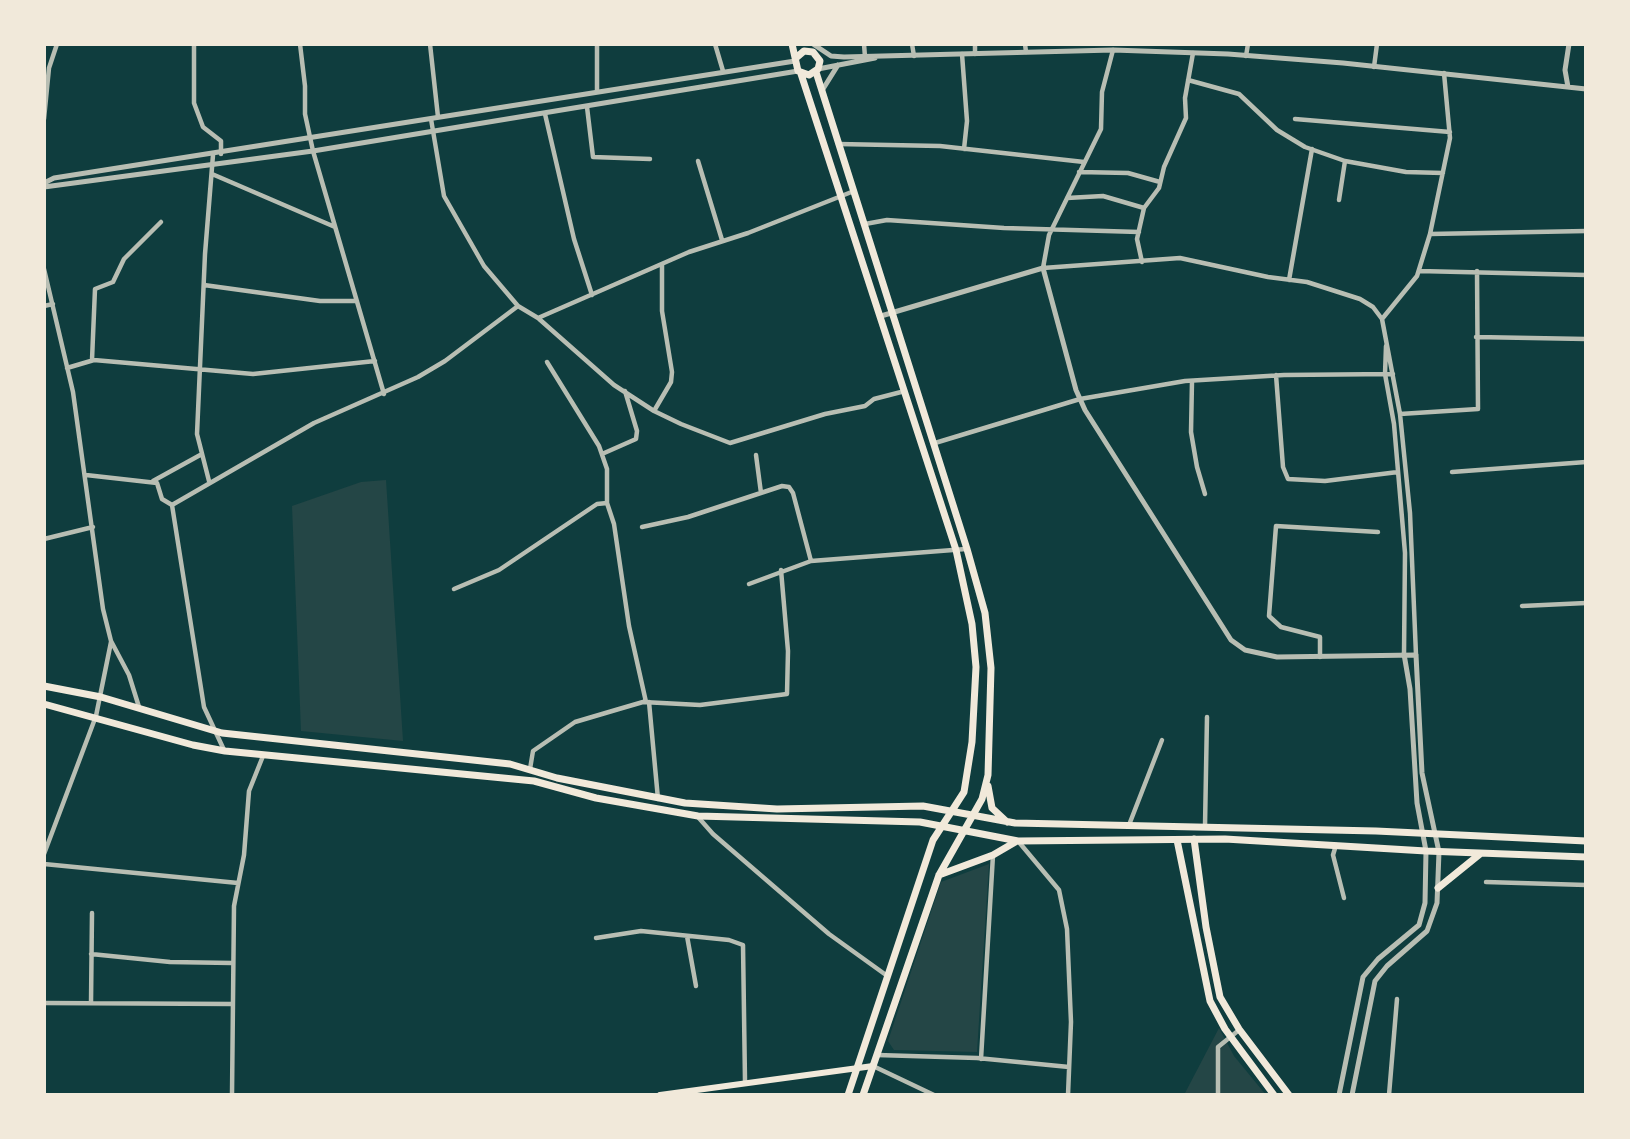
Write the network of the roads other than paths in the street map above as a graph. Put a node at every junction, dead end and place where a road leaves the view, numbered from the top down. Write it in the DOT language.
graph roads {
  1 [pos="57,44"];
  2 [pos="194,44"];
  3 [pos="300,44"];
  4 [pos="430,44"];
  5 [pos="597,44"];
  6 [pos="715,44"];
  7 [pos="792,44"];
  8 [pos="864,44"];
  9 [pos="912,44"];
  10 [pos="975,44"];
  11 [pos="1025,44"];
  12 [pos="1248,44"];
  13 [pos="1377,44"];
  14 [pos="1569,44"];
  15 [pos="809,46"];
  16 [pos="1113,50"];
  17 [pos="1026,52"];
  18 [pos="1193,53"];
  19 [pos="962,54"];
  20 [pos="975,54"];
  21 [pos="914,55"];
  22 [pos="1247,56"];
  23 [pos="865,58"];
  24 [pos="796,59"];
  25 [pos="838,65"];
  26 [pos="1374,66"];
  27 [pos="47,67"];
  28 [pos="817,70"];
  29 [pos="723,71"];
  30 [pos="800,72"];
  31 [pos="1444,74"];
  32 [pos="1188,80"];
  33 [pos="1568,87"];
  34 [pos="1586,89"];
  35 [pos="597,91"];
  36 [pos="822,93"];
  37 [pos="587,107"];
  38 [pos="545,114"];
  39 [pos="435,118"];
  40 [pos="1295,118"];
  41 [pos="44,119"];
  42 [pos="435,132"];
  43 [pos="1450,132"];
  44 [pos="311,138"];
  45 [pos="838,144"];
  46 [pos="964,149"];
  47 [pos="1312,149"];
  48 [pos="313,151"];
  49 [pos="213,155"];
  50 [pos="221,155"];
  51 [pos="650,159"];
  52 [pos="698,161"];
  53 [pos="1345,161"];
  54 [pos="1084,162"];
  55 [pos="213,166"];
  56 [pos="1079,172"];
  57 [pos="1443,173"];
  58 [pos="212,174"];
  59 [pos="1160,183"];
  60 [pos="44,185"];
  61 [pos="853,191"];
  62 [pos="841,196"];
  63 [pos="1067,198"];
  64 [pos="1339,200"];
  65 [pos="1144,208"];
  66 [pos="160,222"];
  67 [pos="865,224"];
  68 [pos="336,228"];
  69 [pos="1051,230"];
  70 [pos="1586,230"];
  71 [pos="1139,232"];
  72 [pos="1430,234"];
  73 [pos="722,240"];
  74 [pos="1142,262"];
  75 [pos="662,265"];
  76 [pos="1043,268"];
  77 [pos="44,269"];
  78 [pos="1419,271"];
  79 [pos="1477,271"];
  80 [pos="1586,275"];
  81 [pos="1289,280"];
  82 [pos="204,285"];
  83 [pos="592,295"];
  84 [pos="357,301"];
  85 [pos="53,304"];
  86 [pos="44,306"];
  87 [pos="519,306"];
  88 [pos="894,312"];
  89 [pos="881,316"];
  90 [pos="538,318"];
  91 [pos="1382,319"];
  92 [pos="1476,337"];
  93 [pos="1387,338"];
  94 [pos="1586,339"];
  95 [pos="92,360"];
  96 [pos="374,361"];
  97 [pos="547,362"];
  98 [pos="67,368"];
  99 [pos="199,370"];
  100 [pos="1384,374"];
  101 [pos="1393,374"];
  102 [pos="1276,375"];
  103 [pos="1192,380"];
  104 [pos="624,391"];
  105 [pos="905,391"];
  106 [pos="384,394"];
  107 [pos="1080,399"];
  108 [pos="654,411"];
  109 [pos="1400,414"];
  110 [pos="935,443"];
  111 [pos="201,454"];
  112 [pos="602,454"];
  113 [pos="756,455"];
  114 [pos="1586,462"];
  115 [pos="1398,472"];
  116 [pos="1452,472"];
  117 [pos="86,475"];
  118 [pos="209,481"];
  119 [pos="151,482"];
  120 [pos="761,493"];
  121 [pos="1205,494"];
  122 [pos="607,503"];
  123 [pos="172,505"];
  124 [pos="93,527"];
  125 [pos="642,527"];
  126 [pos="1378,532"];
  127 [pos="44,539"];
  128 [pos="967,549"];
  129 [pos="956,551"];
  130 [pos="811,561"];
  131 [pos="781,570"];
  132 [pos="749,584"];
  133 [pos="454,589"];
  134 [pos="1586,603"];
  135 [pos="1522,606"];
  136 [pos="111,641"];
  137 [pos="1404,654"];
  138 [pos="1416,655"];
  139 [pos="1320,656"];
  140 [pos="44,685"];
  141 [pos="101,697"];
  142 [pos="648,702"];
  143 [pos="44,704"];
  144 [pos="139,710"];
  145 [pos="96,716"];
  146 [pos="1208,717"];
  147 [pos="216,732"];
  148 [pos="1162,740"];
  149 [pos="225,751"];
  150 [pos="264,757"];
  151 [pos="530,769"];
  152 [pos="988,775"];
  153 [pos="658,800"];
  154 [pos="712,805"];
  155 [pos="951,811"];
  156 [pos="698,816"];
  157 [pos="710,816"];
  158 [pos="972,817"];
  159 [pos="1007,822"];
  160 [pos="1129,825"];
  161 [pos="1205,826"];
  162 [pos="942,827"];
  163 [pos="962,833"];
  164 [pos="1422,834"];
  165 [pos="1436,835"];
  166 [pos="1194,839"];
  167 [pos="1177,840"];
  168 [pos="1018,841"];
  169 [pos="1586,841"];
  170 [pos="1336,844"];
  171 [pos="1426,851"];
  172 [pos="1439,852"];
  173 [pos="1481,853"];
  174 [pos="44,854"];
  175 [pos="993,855"];
  176 [pos="1586,856"];
  177 [pos="44,864"];
  178 [pos="939,875"];
  179 [pos="1486,882"];
  180 [pos="238,883"];
  181 [pos="1586,885"];
  182 [pos="1438,888"];
  183 [pos="1343,898"];
  184 [pos="92,913"];
  185 [pos="687,936"];
  186 [pos="596,938"];
  187 [pos="91,954"];
  188 [pos="232,963"];
  189 [pos="886,975"];
  190 [pos="696,986"];
  191 [pos="1397,999"];
  192 [pos="44,1003"];
  193 [pos="91,1003"];
  194 [pos="232,1004"];
  195 [pos="1239,1029"];
  196 [pos="1231,1037"];
  197 [pos="877,1055"];
  198 [pos="981,1059"];
  199 [pos="873,1066"];
  200 [pos="1069,1067"];
  201 [pos="857,1068"];
  202 [pos="745,1081"];
  203 [pos="232,1095"];
  204 [pos="660,1095"];
  205 [pos="848,1095"];
  206 [pos="863,1095"];
  207 [pos="934,1095"];
  208 [pos="1068,1095"];
  209 [pos="1218,1095"];
  210 [pos="1274,1095"];
  211 [pos="1290,1095"];
  212 [pos="1339,1095"];
  213 [pos="1352,1095"];
  214 [pos="1389,1095"];
  1 -- 27 [label="street"];
  2 -- 50 [label="street"];
  3 -- 44 [label="street"];
  4 -- 39 [label="street"];
  5 -- 35 [label="street"];
  6 -- 29 [label="street"];
  7 -- 24 [label="main road"];
  8 -- 23 [label="street"];
  9 -- 21 [label="street"];
  10 -- 20 [label="street"];
  11 -- 17 [label="street"];
  12 -- 22 [label="street"];
  13 -- 26 [label="street"];
  14 -- 33 [label="street"];
  15 -- 23 [label="street"];
  15 -- 24 [label="main road"];
  15 -- 28 [label="main road"];
  16 -- 17 [label="street"];
  16 -- 18 [label="street"];
  16 -- 54 [label="street"];
  17 -- 20 [label="street"];
  18 -- 22 [label="street"];
  18 -- 32 [label="street"];
  19 -- 20 [label="street"];
  19 -- 21 [label="street"];
  19 -- 46 [label="street"];
  21 -- 23 [label="street"];
  22 -- 26 [label="street"];
  23 -- 25 [label="street"];
  24 -- 29 [label="street"];
  24 -- 30 [label="main road"];
  25 -- 28 [label="street"];
  25 -- 36 [label="street"];
  26 -- 31 [label="street"];
  27 -- 41 [label="street"];
  28 -- 30 [label="main road"];
  28 -- 36 [label="main road"];
  29 -- 35 [label="street"];
  30 -- 37 [label="street"];
  30 -- 62 [label="main road"];
  31 -- 33 [label="street"];
  31 -- 43 [label="street"];
  32 -- 47 [label="street"];
  32 -- 59 [label="street"];
  33 -- 34 [label="street"];
  35 -- 39 [label="street"];
  36 -- 45 [label="main road"];
  37 -- 38 [label="street"];
  37 -- 51 [label="street"];
  38 -- 42 [label="street"];
  38 -- 83 [label="street"];
  39 -- 42 [label="street"];
  39 -- 44 [label="street"];
  40 -- 43 [label="street"];
  42 -- 48 [label="street"];
  42 -- 87 [label="street"];
  43 -- 57 [label="street"];
  44 -- 48 [label="street"];
  44 -- 50 [label="street"];
  45 -- 46 [label="street"];
  45 -- 61 [label="main road"];
  46 -- 54 [label="street"];
  47 -- 53 [label="street"];
  47 -- 81 [label="street"];
  48 -- 55 [label="street"];
  48 -- 68 [label="street"];
  49 -- 50 [label="street"];
  49 -- 55 [label="street"];
  49 -- 60 [label="street"];
  52 -- 73 [label="street"];
  53 -- 57 [label="street"];
  53 -- 64 [label="street"];
  54 -- 56 [label="street"];
  55 -- 58 [label="street"];
  55 -- 60 [label="street"];
  56 -- 59 [label="street"];
  56 -- 63 [label="street"];
  57 -- 72 [label="street"];
  58 -- 68 [label="street"];
  58 -- 82 [label="street"];
  59 -- 65 [label="street"];
  61 -- 62 [label="street"];
  61 -- 67 [label="main road"];
  62 -- 73 [label="street"];
  62 -- 89 [label="main road"];
  63 -- 65 [label="street"];
  63 -- 69 [label="street"];
  65 -- 71 [label="street"];
  66 -- 95 [label="street"];
  67 -- 69 [label="street"];
  67 -- 88 [label="main road"];
  68 -- 84 [label="street"];
  69 -- 71 [label="street"];
  69 -- 76 [label="street"];
  70 -- 72 [label="street"];
  71 -- 74 [label="street"];
  72 -- 78 [label="street"];
  73 -- 75 [label="street"];
  74 -- 76 [label="street"];
  74 -- 81 [label="street"];
  75 -- 83 [label="street"];
  75 -- 108 [label="street"];
  76 -- 88 [label="street"];
  76 -- 107 [label="street"];
  77 -- 85 [label="street"];
  78 -- 79 [label="street"];
  78 -- 91 [label="street"];
  79 -- 80 [label="street"];
  79 -- 92 [label="street"];
  81 -- 91 [label="street"];
  82 -- 84 [label="street"];
  82 -- 99 [label="street"];
  83 -- 90 [label="street"];
  84 -- 96 [label="street"];
  85 -- 86 [label="street"];
  85 -- 98 [label="street"];
  87 -- 90 [label="street"];
  87 -- 106 [label="street"];
  88 -- 89 [label="street"];
  88 -- 110 [label="main road"];
  89 -- 105 [label="main road"];
  90 -- 104 [label="street"];
  91 -- 93 [label="street"];
  92 -- 94 [label="street"];
  92 -- 109 [label="street"];
  93 -- 100 [label="street"];
  93 -- 101 [label="street"];
  95 -- 98 [label="street"];
  95 -- 99 [label="street"];
  96 -- 99 [label="street"];
  96 -- 106 [label="street"];
  97 -- 112 [label="street"];
  98 -- 117 [label="street"];
  99 -- 111 [label="street"];
  100 -- 101 [label="street"];
  100 -- 102 [label="street"];
  100 -- 115 [label="street"];
  101 -- 109 [label="street"];
  102 -- 103 [label="street"];
  102 -- 115 [label="street"];
  103 -- 107 [label="street"];
  103 -- 121 [label="street"];
  104 -- 108 [label="street"];
  104 -- 112 [label="street"];
  105 -- 108 [label="street"];
  105 -- 129 [label="main road"];
  106 -- 118 [label="street"];
  107 -- 110 [label="street"];
  107 -- 139 [label="street"];
  109 -- 138 [label="street"];
  110 -- 128 [label="main road"];
  111 -- 118 [label="street"];
  111 -- 119 [label="street"];
  112 -- 122 [label="street"];
  113 -- 120 [label="street"];
  114 -- 116 [label="street"];
  115 -- 137 [label="street"];
  117 -- 119 [label="street"];
  117 -- 124 [label="street"];
  118 -- 123 [label="street"];
  119 -- 123 [label="street"];
  120 -- 125 [label="street"];
  120 -- 130 [label="street"];
  122 -- 133 [label="street"];
  122 -- 142 [label="street"];
  123 -- 147 [label="street"];
  124 -- 127 [label="street"];
  124 -- 136 [label="street"];
  126 -- 139 [label="street"];
  128 -- 129 [label="street"];
  128 -- 152 [label="main road"];
  129 -- 130 [label="street"];
  129 -- 155 [label="main road"];
  130 -- 131 [label="street"];
  131 -- 132 [label="street"];
  131 -- 142 [label="street"];
  134 -- 135 [label="street"];
  136 -- 141 [label="street"];
  136 -- 144 [label="street"];
  137 -- 138 [label="street"];
  137 -- 139 [label="street"];
  137 -- 164 [label="street"];
  138 -- 165 [label="street"];
  140 -- 141 [label="main road"];
  141 -- 144 [label="main road"];
  141 -- 145 [label="street"];
  142 -- 151 [label="street"];
  142 -- 153 [label="street"];
  143 -- 145 [label="main road"];
  144 -- 147 [label="main road"];
  145 -- 149 [label="main road"];
  145 -- 174 [label="street"];
  146 -- 161 [label="street"];
  147 -- 149 [label="street"];
  147 -- 151 [label="main road"];
  148 -- 160 [label="street"];
  149 -- 150 [label="main road"];
  150 -- 156 [label="main road"];
  150 -- 180 [label="street"];
  151 -- 153 [label="main road"];
  152 -- 158 [label="main road"];
  152 -- 159 [label="main road"];
  153 -- 154 [label="main road"];
  154 -- 155 [label="main road"];
  154 -- 157 [label="main road"];
  155 -- 158 [label="main road"];
  155 -- 162 [label="main road"];
  156 -- 157 [label="main road"];
  156 -- 189 [label="street"];
  157 -- 162 [label="main road"];
  158 -- 159 [label="main road"];
  158 -- 163 [label="main road"];
  159 -- 160 [label="main road"];
  160 -- 161 [label="main road"];
  161 -- 164 [label="main road"];
  162 -- 163 [label="main road"];
  162 -- 189 [label="main road"];
  163 -- 168 [label="main road"];
  163 -- 178 [label="main road"];
  164 -- 165 [label="main road"];
  164 -- 171 [label="street"];
  165 -- 169 [label="main road"];
  165 -- 172 [label="street"];
  166 -- 167 [label="main road"];
  166 -- 170 [label="main road"];
  166 -- 195 [label="main road"];
  167 -- 168 [label="main road"];
  167 -- 196 [label="main road"];
  168 -- 175 [label="main road"];
  168 -- 200 [label="street"];
  170 -- 171 [label="main road"];
  170 -- 183 [label="street"];
  171 -- 172 [label="main road"];
  171 -- 212 [label="street"];
  172 -- 173 [label="main road"];
  172 -- 182 [label="street"];
  173 -- 176 [label="main road"];
  173 -- 182 [label="main road"];
  175 -- 178 [label="main road"];
  175 -- 198 [label="street"];
  177 -- 180 [label="street"];
  178 -- 197 [label="main road"];
  179 -- 181 [label="street"];
  180 -- 188 [label="street"];
  182 -- 213 [label="street"];
  184 -- 187 [label="street"];
  185 -- 186 [label="street"];
  185 -- 190 [label="street"];
  185 -- 202 [label="street"];
  187 -- 188 [label="street"];
  187 -- 193 [label="street"];
  188 -- 194 [label="street"];
  189 -- 201 [label="main road"];
  191 -- 214 [label="street"];
  192 -- 193 [label="street"];
  193 -- 194 [label="street"];
  194 -- 203 [label="street"];
  195 -- 196 [label="street"];
  195 -- 211 [label="main road"];
  196 -- 209 [label="street"];
  196 -- 210 [label="main road"];
  197 -- 198 [label="street"];
  197 -- 199 [label="main road"];
  198 -- 200 [label="street"];
  199 -- 201 [label="main road"];
  199 -- 206 [label="main road"];
  199 -- 207 [label="street"];
  200 -- 208 [label="street"];
  201 -- 202 [label="main road"];
  201 -- 205 [label="main road"];
  202 -- 204 [label="main road"];
}
